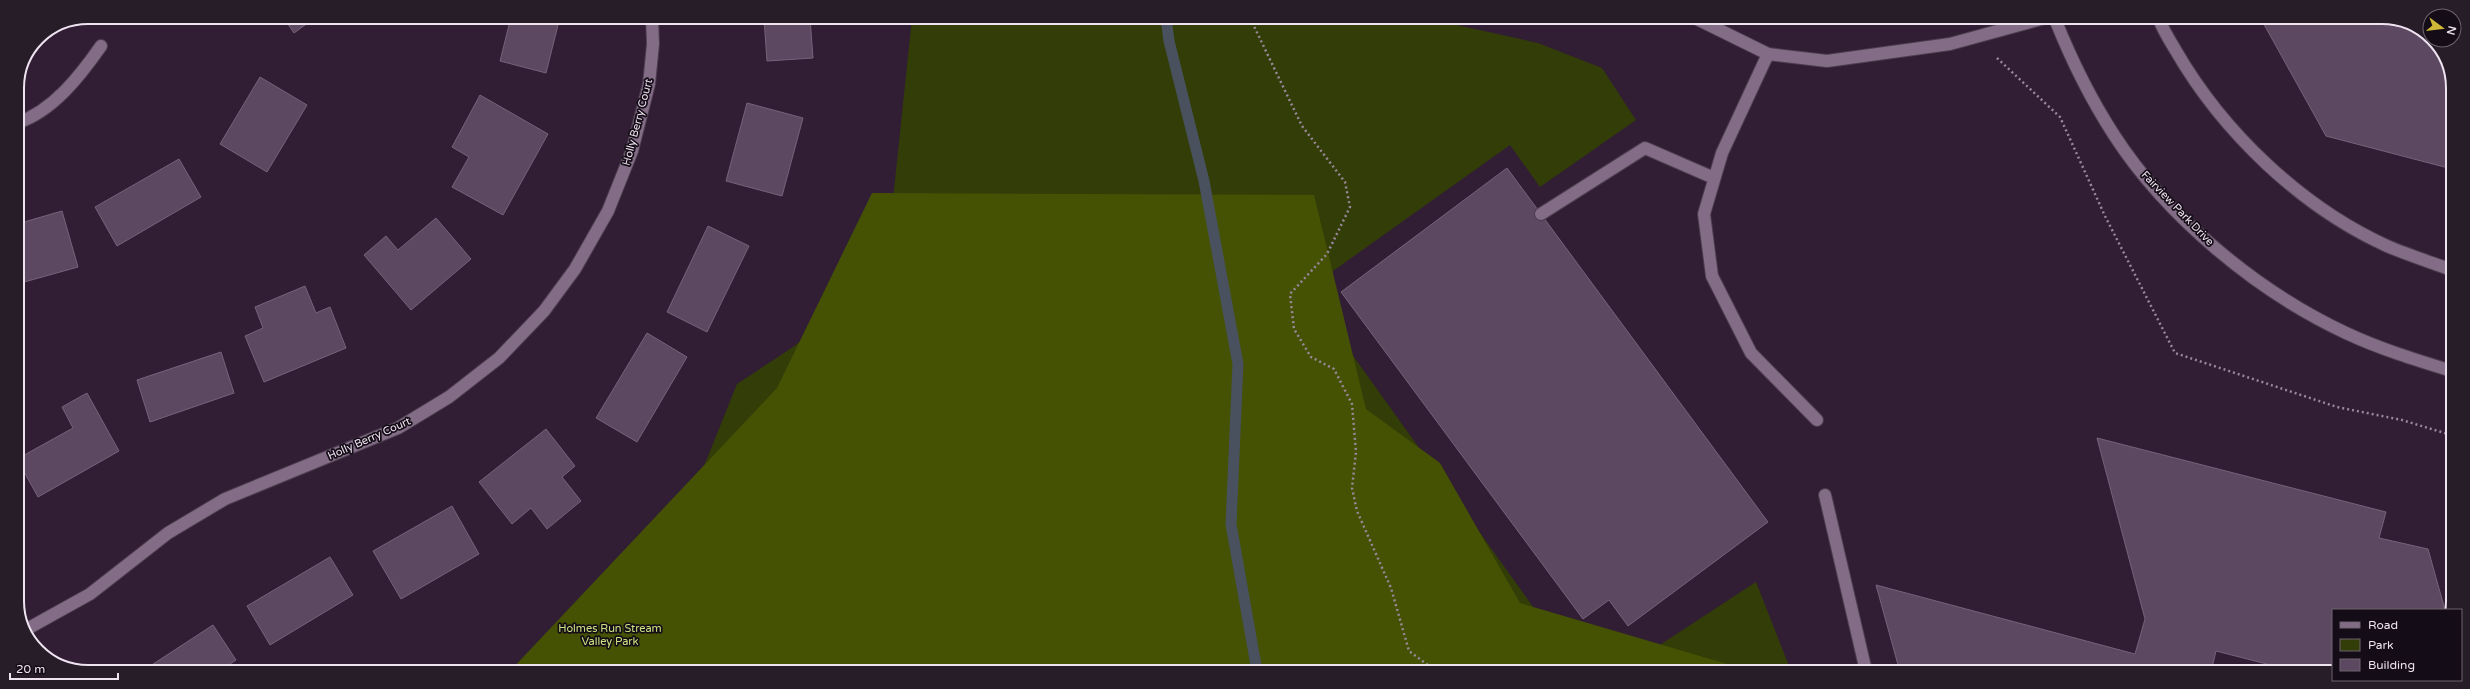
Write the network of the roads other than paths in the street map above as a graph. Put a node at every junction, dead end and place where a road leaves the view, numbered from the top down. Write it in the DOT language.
graph roads {
  1 [pos="652,24"];
  2 [pos="1707,24"];
  3 [pos="2022,24"];
  4 [pos="2056,24"];
  5 [pos="2162,24"];
  6 [pos="101,46"];
  7 [pos="1768,54"];
  8 [pos="24,119"];
  9 [pos="1714,178"];
  10 [pos="1541,214"];
  11 [pos="2446,268"];
  12 [pos="2446,369"];
  13 [pos="1817,420"];
  14 [pos="1825,495"];
  15 [pos="30,627"];
  16 [pos="1864,665"];
  1 -- 15 [label="street, Holly Berry Court"];
  2 -- 7 [label="street"];
  3 -- 7 [label="street"];
  4 -- 12 [label="street, Fairview Park Drive"];
  5 -- 11 [label="street"];
  6 -- 8 [label="street"];
  7 -- 9 [label="street"];
  9 -- 10 [label="street"];
  9 -- 13 [label="street"];
  14 -- 16 [label="street"];
}
